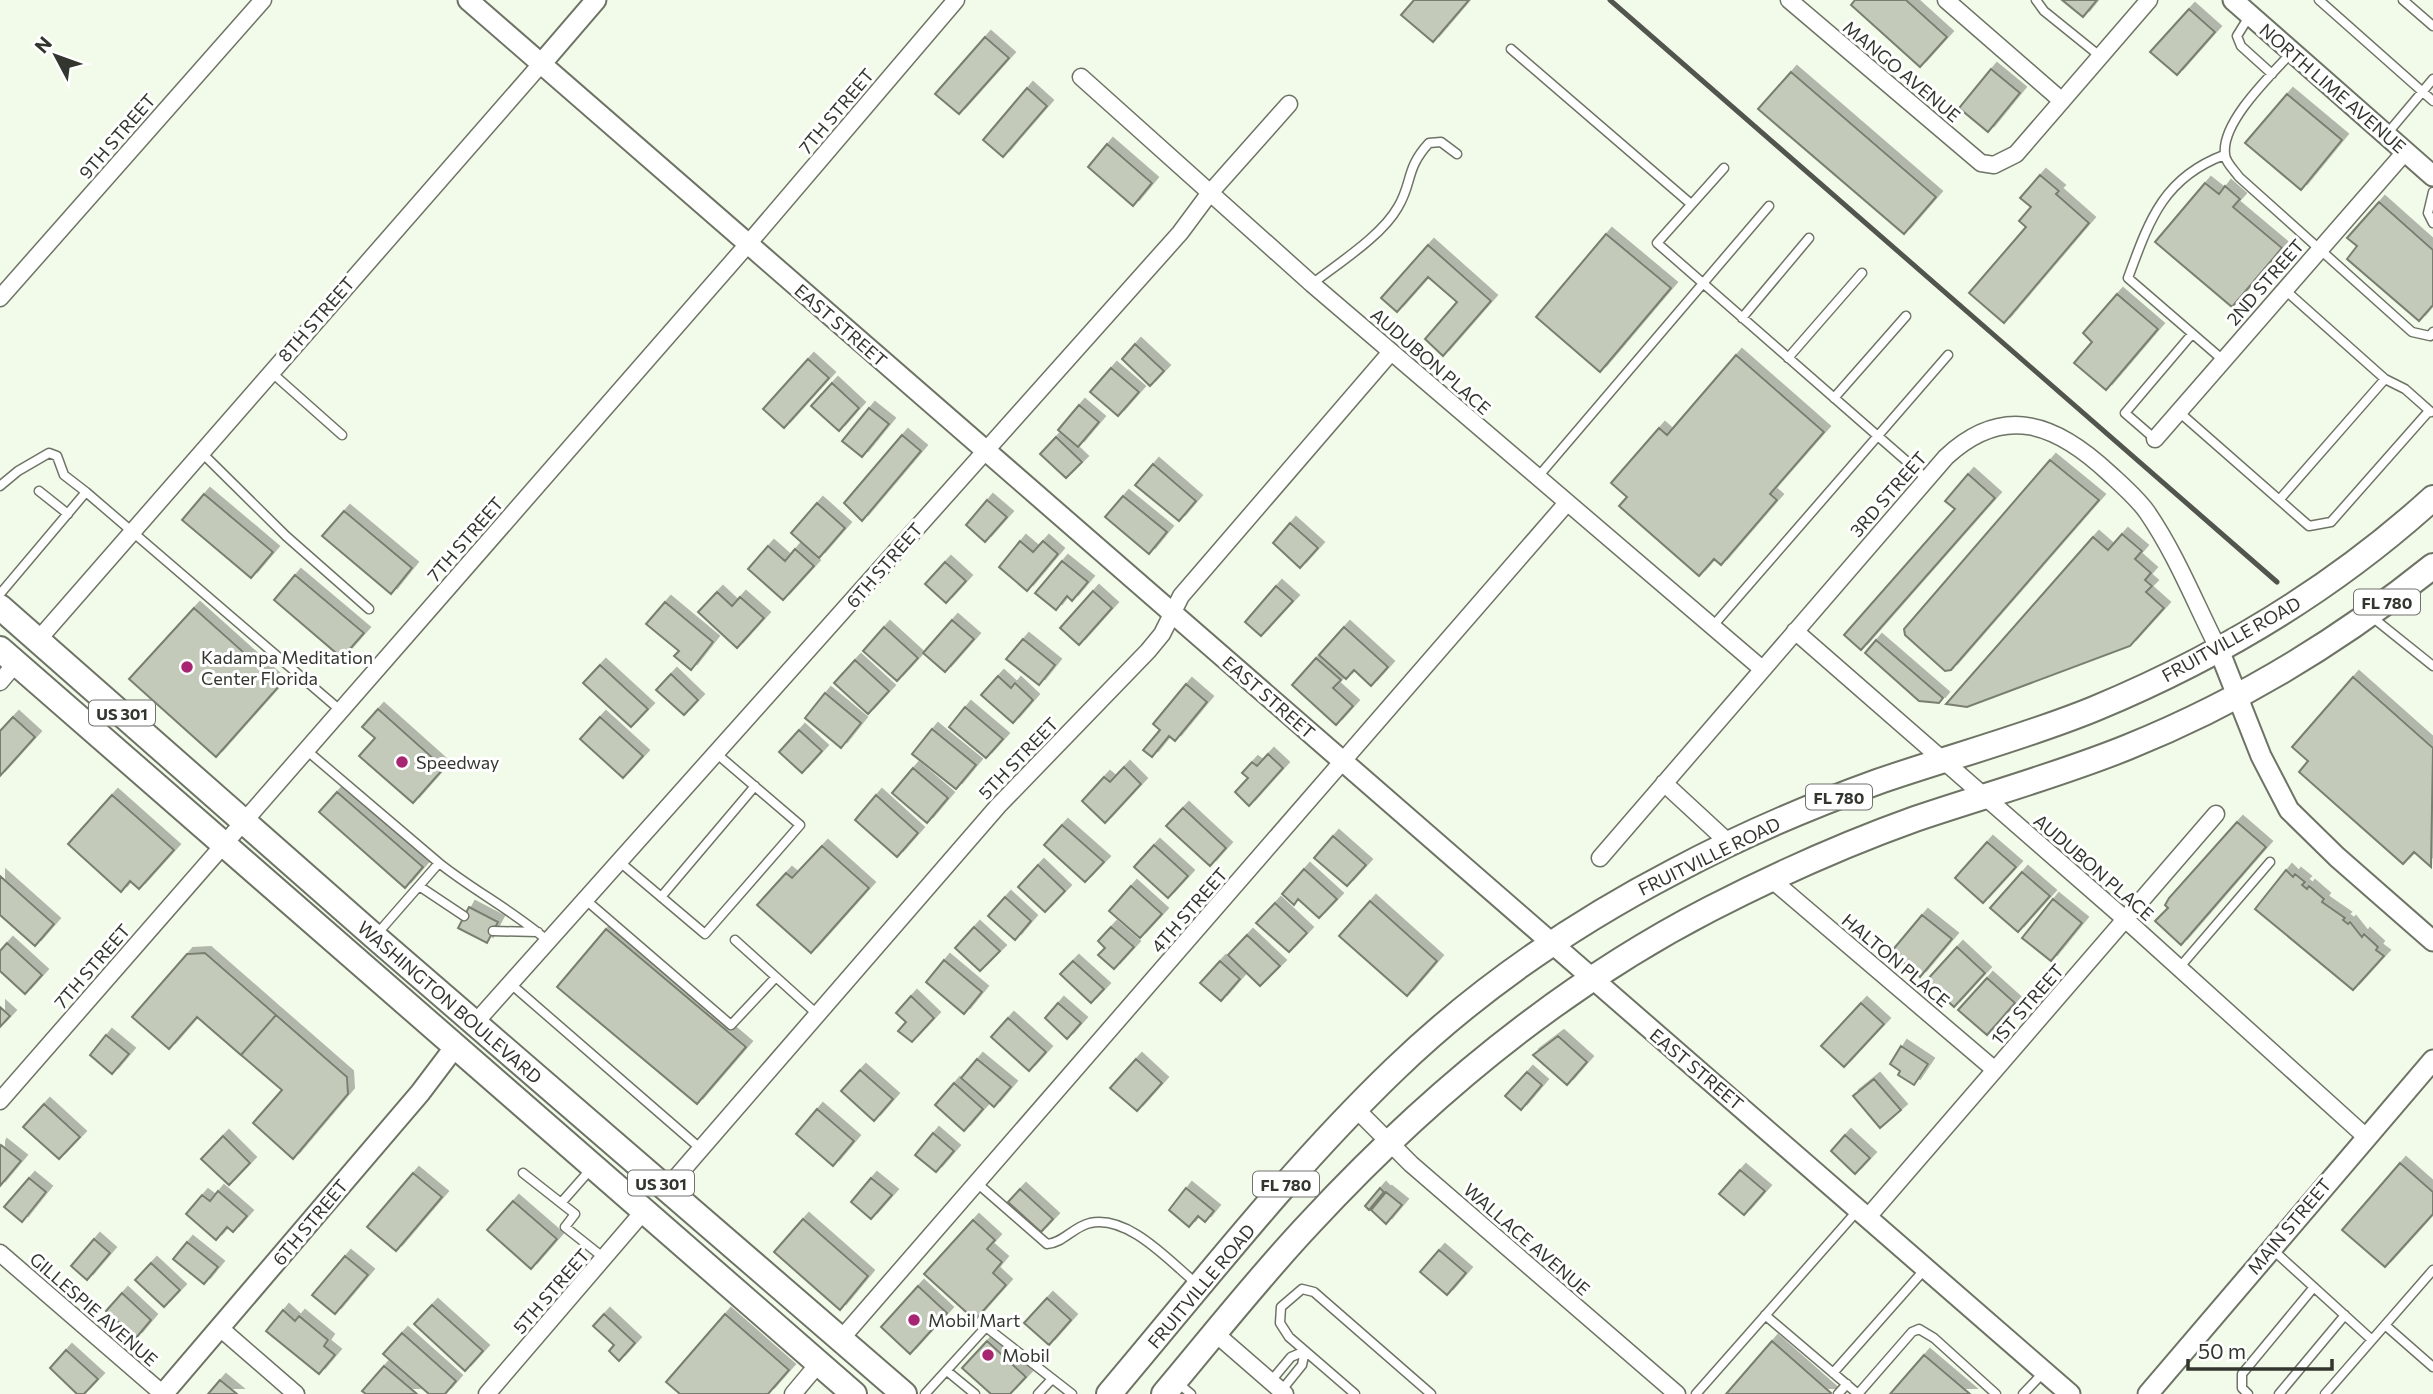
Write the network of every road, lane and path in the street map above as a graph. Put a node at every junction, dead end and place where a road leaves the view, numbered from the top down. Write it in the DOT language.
graph roads {
  1 [pos="262,0"];
  2 [pos="468,0"];
  3 [pos="596,0"];
  4 [pos="956,0"];
  5 [pos="1789,0"];
  6 [pos="1946,0"];
  7 [pos="2036,0"];
  8 [pos="2150,0"];
  9 [pos="2233,0"];
  10 [pos="2319,0"];
  11 [pos="2403,0"];
  12 [pos="2250,15"];
  13 [pos="2433,26"];
  14 [pos="1511,49"];
  15 [pos="2292,52"];
  16 [pos="2101,57"];
  17 [pos="541,64"];
  18 [pos="2272,74"];
  19 [pos="1081,77"];
  20 [pos="2433,79"];
  21 [pos="2422,91"];
  22 [pos="2062,101"];
  23 [pos="2433,101"];
  24 [pos="1289,104"];
  25 [pos="2386,135"];
  26 [pos="2405,152"];
  27 [pos="1457,154"];
  28 [pos="2224,155"];
  29 [pos="1724,168"];
  30 [pos="2433,176"];
  31 [pos="2433,192"];
  32 [pos="1209,194"];
  33 [pos="1691,204"];
  34 [pos="1769,206"];
  35 [pos="2433,223"];
  36 [pos="1808,238"];
  37 [pos="748,244"];
  38 [pos="2319,249"];
  39 [pos="1862,273"];
  40 [pos="1312,284"];
  41 [pos="1703,284"];
  42 [pos="2284,289"];
  43 [pos="0,298"];
  44 [pos="1906,316"];
  45 [pos="1742,318"];
  46 [pos="2433,332"];
  47 [pos="2192,334"];
  48 [pos="1391,352"];
  49 [pos="1948,355"];
  50 [pos="1788,358"];
  51 [pos="2223,360"];
  52 [pos="271,372"];
  53 [pos="2385,379"];
  54 [pos="1834,398"];
  55 [pos="2178,411"];
  56 [pos="2431,413"];
  57 [pos="342,435"];
  58 [pos="1877,436"];
  59 [pos="2155,439"];
  60 [pos="201,452"];
  61 [pos="986,452"];
  62 [pos="1537,478"];
  63 [pos="1927,479"];
  64 [pos="0,486"];
  65 [pos="39,491"];
  66 [pos="86,492"];
  67 [pos="2433,498"];
  68 [pos="2280,499"];
  69 [pos="1566,503"];
  70 [pos="68,514"];
  71 [pos="130,532"];
  72 [pos="2433,566"];
  73 [pos="0,594"];
  74 [pos="0,607"];
  75 [pos="369,609"];
  76 [pos="1173,612"];
  77 [pos="2369,614"];
  78 [pos="1712,626"];
  79 [pos="1795,631"];
  80 [pos="38,640"];
  81 [pos="2218,650"];
  82 [pos="8,656"];
  83 [pos="2433,666"];
  84 [pos="1761,668"];
  85 [pos="0,682"];
  86 [pos="2238,695"];
  87 [pos="340,710"];
  88 [pos="305,750"];
  89 [pos="717,754"];
  90 [pos="1343,762"];
  91 [pos="1944,762"];
  92 [pos="1664,783"];
  93 [pos="755,786"];
  94 [pos="1983,797"];
  95 [pos="2216,814"];
  96 [pos="244,820"];
  97 [pos="1729,844"];
  98 [pos="223,845"];
  99 [pos="1600,858"];
  100 [pos="2270,862"];
  101 [pos="439,863"];
  102 [pos="621,863"];
  103 [pos="1772,880"];
  104 [pos="419,886"];
  105 [pos="661,897"];
  106 [pos="587,901"];
  107 [pos="464,916"];
  108 [pos="2126,919"];
  109 [pos="493,931"];
  110 [pos="375,937"];
  111 [pos="544,937"];
  112 [pos="735,940"];
  113 [pos="2433,941"];
  114 [pos="1552,946"];
  115 [pos="2179,968"];
  116 [pos="776,977"];
  117 [pos="1592,981"];
  118 [pos="512,985"];
  119 [pos="817,1014"];
  120 [pos="475,1023"];
  121 [pos="454,1048"];
  122 [pos="2433,1060"];
  123 [pos="1995,1070"];
  124 [pos="492,1081"];
  125 [pos="0,1101"];
  126 [pos="1356,1109"];
  127 [pos="2365,1136"];
  128 [pos="1390,1142"];
  129 [pos="701,1149"];
  130 [pos="592,1168"];
  131 [pos="523,1173"];
  132 [pos="976,1183"];
  133 [pos="667,1188"];
  134 [pos="561,1203"];
  135 [pos="643,1212"];
  136 [pos="1862,1214"];
  137 [pos="2271,1248"];
  138 [pos="0,1253"];
  139 [pos="604,1258"];
  140 [pos="1925,1269"];
  141 [pos="2433,1270"];
  142 [pos="1200,1287"];
  143 [pos="2314,1287"];
  144 [pos="1765,1315"];
  145 [pos="2345,1315"];
  146 [pos="2385,1325"];
  147 [pos="220,1328"];
  148 [pos="1216,1334"];
  149 [pos="840,1340"];
  150 [pos="2372,1340"];
  151 [pos="1305,1351"];
  152 [pos="819,1363"];
  153 [pos="2433,1367"];
  154 [pos="947,1371"];
  155 [pos="2044,1372"];
  156 [pos="1833,1373"];
  157 [pos="1052,1379"];
  158 [pos="1847,1384"];
  159 [pos="1279,1389"];
  160 [pos="1177,1390"];
  161 [pos="163,1394"];
  162 [pos="296,1394"];
  163 [pos="487,1394"];
  164 [pos="793,1394"];
  165 [pos="854,1394"];
  166 [pos="904,1394"];
  167 [pos="925,1394"];
  168 [pos="975,1394"];
  169 [pos="1038,1394"];
  170 [pos="1072,1394"];
  171 [pos="1109,1394"];
  172 [pos="1355,1394"];
  173 [pos="1431,1394"];
  174 [pos="1677,1394"];
  175 [pos="1696,1394"];
  176 [pos="1838,1394"];
  177 [pos="1858,1394"];
  178 [pos="1996,1394"];
  179 [pos="2024,1394"];
  180 [pos="2070,1394"];
  181 [pos="2148,1394"];
  182 [pos="2248,1394"];
  183 [pos="2279,1394"];
  184 [pos="2325,1394"];
  1 -- 43 [label="street, 9TH STREET"];
  2 -- 17 [label="street, EAST STREET"];
  3 -- 17 [label="street, 8TH STREET"];
  4 -- 37 [label="street, 7TH STREET"];
  5 -- 22 [label="street, MANGO AVENUE"];
  6 -- 22 [label="street"];
  7 -- 16 [label="lane"];
  8 -- 16 [label="street"];
  9 -- 12 [label="street, NORTH LIME AVENUE"];
  10 -- 21 [label="lane"];
  11 -- 13 [label="lane"];
  12 -- 15 [label="street, NORTH LIME AVENUE"];
  12 -- 18 [label="lane"];
  14 -- 33 [label="lane"];
  15 -- 18 [label="lane"];
  15 -- 25 [label="street, NORTH LIME AVENUE"];
  16 -- 22 [label="street"];
  17 -- 37 [label="street, EAST STREET"];
  17 -- 52 [label="street, 8TH STREET"];
  18 -- 28 [label="lane"];
  19 -- 32 [label="street, AUDUBON PLACE"];
  20 -- 21 [label="lane"];
  21 -- 23 [label="lane"];
  21 -- 25 [label="lane"];
  24 -- 32 [label="street, 6TH STREET"];
  25 -- 26 [label="street, NORTH LIME AVENUE"];
  26 -- 30 [label="street, NORTH LIME AVENUE"];
  26 -- 38 [label="street, 2ND STREET"];
  27 -- 40 [label="lane"];
  28 -- 38 [label="lane"];
  28 -- 47 [label="lane"];
  29 -- 33 [label="lane"];
  31 -- 35 [label="lane"];
  32 -- 40 [label="street, AUDUBON PLACE"];
  32 -- 61 [label="street, 6TH STREET"];
  33 -- 41 [label="lane"];
  34 -- 41 [label="lane"];
  36 -- 45 [label="lane"];
  37 -- 61 [label="street, EAST STREET"];
  37 -- 87 [label="street, 7TH STREET"];
  38 -- 42 [label="street, 2ND STREET"];
  38 -- 46 [label="lane"];
  39 -- 50 [label="lane"];
  40 -- 48 [label="street, AUDUBON PLACE"];
  41 -- 45 [label="lane"];
  41 -- 62 [label="lane"];
  42 -- 51 [label="street, 2ND STREET"];
  42 -- 53 [label="lane"];
  44 -- 54 [label="lane"];
  45 -- 50 [label="lane"];
  47 -- 51 [label="lane"];
  47 -- 59 [label="lane"];
  48 -- 62 [label="street, AUDUBON PLACE"];
  48 -- 76 [label="street, 5TH STREET"];
  49 -- 58 [label="lane"];
  50 -- 54 [label="lane"];
  51 -- 55 [label="street, 2ND STREET"];
  52 -- 57 [label="lane"];
  52 -- 60 [label="street, 8TH STREET"];
  53 -- 56 [label="lane"];
  53 -- 68 [label="lane"];
  54 -- 58 [label="lane"];
  55 -- 59 [label="street, 2ND STREET"];
  55 -- 68 [label="lane"];
  56 -- 68 [label="lane"];
  58 -- 63 [label="lane"];
  58 -- 78 [label="lane"];
  60 -- 71 [label="street, 8TH STREET"];
  60 -- 75 [label="lane"];
  61 -- 76 [label="street, EAST STREET"];
  61 -- 89 [label="street, 6TH STREET"];
  62 -- 69 [label="street, AUDUBON PLACE"];
  63 -- 79 [label="street, 3RD STREET"];
  63 -- 81 [label="street, 3RD STREET"];
  64 -- 66 [label="lane"];
  65 -- 70 [label="lane"];
  66 -- 70 [label="lane"];
  66 -- 71 [label="lane"];
  67 -- 81 [label="main road, FRUITVILLE ROAD / FL 780"];
  69 -- 78 [label="street, AUDUBON PLACE"];
  69 -- 90 [label="street, 4TH STREET"];
  70 -- 73 [label="lane"];
  71 -- 80 [label="street, 8TH STREET"];
  71 -- 87 [label="lane"];
  72 -- 77 [label="main road, FL 780"];
  74 -- 80 [label="main road, WASHINGTON BOULEVARD / US 301"];
  76 -- 90 [label="street, EAST STREET"];
  76 -- 119 [label="street, 5TH STREET"];
  77 -- 83 [label="lane"];
  77 -- 86 [label="main road, FL 780"];
  78 -- 84 [label="street, AUDUBON PLACE"];
  79 -- 84 [label="street, 3RD STREET"];
  79 -- 91 [label="street, AUDUBON PLACE"];
  80 -- 96 [label="main road, WASHINGTON BOULEVARD / US 301"];
  81 -- 86 [label="street"];
  81 -- 91 [label="main road, FRUITVILLE ROAD / FL 780"];
  82 -- 85 [label="street"];
  82 -- 98 [label="main road, WASHINGTON BOULEVARD / US 301"];
  84 -- 92 [label="street, 3RD STREET"];
  86 -- 94 [label="main road, FL 780"];
  86 -- 113 [label="street"];
  87 -- 88 [label="street, 7TH STREET"];
  88 -- 96 [label="street, 7TH STREET"];
  88 -- 101 [label="lane"];
  89 -- 93 [label="lane"];
  89 -- 102 [label="street, 6TH STREET"];
  90 -- 114 [label="street, EAST STREET"];
  90 -- 132 [label="street, 4TH STREET"];
  91 -- 94 [label="street, AUDUBON PLACE"];
  91 -- 97 [label="main road, FRUITVILLE ROAD / FL 780"];
  92 -- 97 [label="street"];
  92 -- 99 [label="street, 3RD STREET"];
  93 -- 105 [label="lane"];
  93 -- 105 [label="lane"];
  94 -- 103 [label="main road, FL 780"];
  94 -- 108 [label="street, AUDUBON PLACE"];
  95 -- 108 [label="street, 1ST STREET"];
  96 -- 98 [label="street, 7TH STREET"];
  96 -- 110 [label="main road, WASHINGTON BOULEVARD / US 301"];
  97 -- 114 [label="main road, FRUITVILLE ROAD / FL 780"];
  98 -- 121 [label="main road, WASHINGTON BOULEVARD / US 301"];
  98 -- 125 [label="street, 7TH STREET"];
  100 -- 115 [label="lane"];
  101 -- 104 [label="lane"];
  101 -- 111 [label="lane"];
  102 -- 105 [label="lane"];
  102 -- 106 [label="street, 6TH STREET"];
  103 -- 117 [label="main road, FL 780"];
  103 -- 123 [label="street, HALTON PLACE"];
  104 -- 107 [label="lane"];
  104 -- 110 [label="lane"];
  106 -- 111 [label="street, 6TH STREET"];
  106 -- 116 [label="lane"];
  108 -- 115 [label="street, AUDUBON PLACE"];
  108 -- 123 [label="street, 1ST STREET"];
  109 -- 111 [label="lane"];
  110 -- 120 [label="main road, WASHINGTON BOULEVARD / US 301"];
  111 -- 118 [label="street, 6TH STREET"];
  112 -- 116 [label="lane"];
  114 -- 117 [label="street, EAST STREET"];
  114 -- 126 [label="main road, FRUITVILLE ROAD / FL 780"];
  115 -- 127 [label="street, AUDUBON PLACE"];
  116 -- 119 [label="lane"];
  117 -- 128 [label="main road, FL 780"];
  117 -- 136 [label="street, EAST STREET"];
  118 -- 120 [label="street, 6TH STREET"];
  118 -- 129 [label="lane"];
  119 -- 129 [label="street, 5TH STREET"];
  120 -- 133 [label="main road, WASHINGTON BOULEVARD / US 301"];
  121 -- 124 [label="main road, WASHINGTON BOULEVARD / US 301"];
  121 -- 147 [label="street, 6TH STREET"];
  122 -- 127 [label="street, MAIN STREET"];
  123 -- 136 [label="street, 1ST STREET"];
  124 -- 130 [label="main road, WASHINGTON BOULEVARD / US 301"];
  124 -- 133 [label="main road"];
  126 -- 128 [label="street, WALLACE AVENUE"];
  126 -- 142 [label="main road, FRUITVILLE ROAD / FL 780"];
  127 -- 137 [label="street, MAIN STREET"];
  128 -- 148 [label="main road, FL 780"];
  128 -- 174 [label="street, WALLACE AVENUE"];
  129 -- 133 [label="street, 5TH STREET"];
  130 -- 134 [label="lane"];
  130 -- 135 [label="main road, WASHINGTON BOULEVARD / US 301"];
  131 -- 134 [label="lane"];
  132 -- 142 [label="lane"];
  132 -- 149 [label="street, 4TH STREET"];
  133 -- 149 [label="main road, WASHINGTON BOULEVARD / US 301"];
  134 -- 139 [label="lane"];
  135 -- 139 [label="street, 5TH STREET"];
  135 -- 152 [label="main road, WASHINGTON BOULEVARD / US 301"];
  136 -- 140 [label="street, EAST STREET"];
  136 -- 144 [label="lane"];
  137 -- 143 [label="lane"];
  137 -- 181 [label="street, MAIN STREET"];
  138 -- 161 [label="street, GILLESPIE AVENUE"];
  139 -- 163 [label="street, 5TH STREET"];
  140 -- 155 [label="street, EAST STREET"];
  140 -- 156 [label="lane"];
  141 -- 146 [label="lane"];
  142 -- 171 [label="main road, FRUITVILLE ROAD / FL 780"];
  143 -- 145 [label="lane"];
  143 -- 182 [label="lane"];
  144 -- 156 [label="lane"];
  144 -- 175 [label="lane"];
  145 -- 150 [label="lane"];
  145 -- 183 [label="lane"];
  146 -- 150 [label="lane"];
  146 -- 153 [label="lane"];
  147 -- 161 [label="street, 6TH STREET"];
  147 -- 162 [label="street"];
  148 -- 159 [label="street"];
  148 -- 160 [label="main road, FL 780"];
  149 -- 166 [label="main road, WASHINGTON BOULEVARD / US 301"];
  150 -- 184 [label="lane"];
  151 -- 159 [label="lane"];
  151 -- 159 [label="lane"];
  151 -- 172 [label="lane"];
  151 -- 173 [label="lane"];
  152 -- 164 [label="street"];
  152 -- 165 [label="main road, WASHINGTON BOULEVARD / US 301"];
  154 -- 157 [label="lane"];
  154 -- 167 [label="lane"];
  154 -- 168 [label="lane"];
  155 -- 179 [label="lane"];
  155 -- 180 [label="street, EAST STREET"];
  156 -- 158 [label="lane"];
  157 -- 169 [label="lane"];
  157 -- 170 [label="lane"];
  158 -- 176 [label="lane"];
  158 -- 177 [label="lane"];
  177 -- 178 [label="lane"];
}
